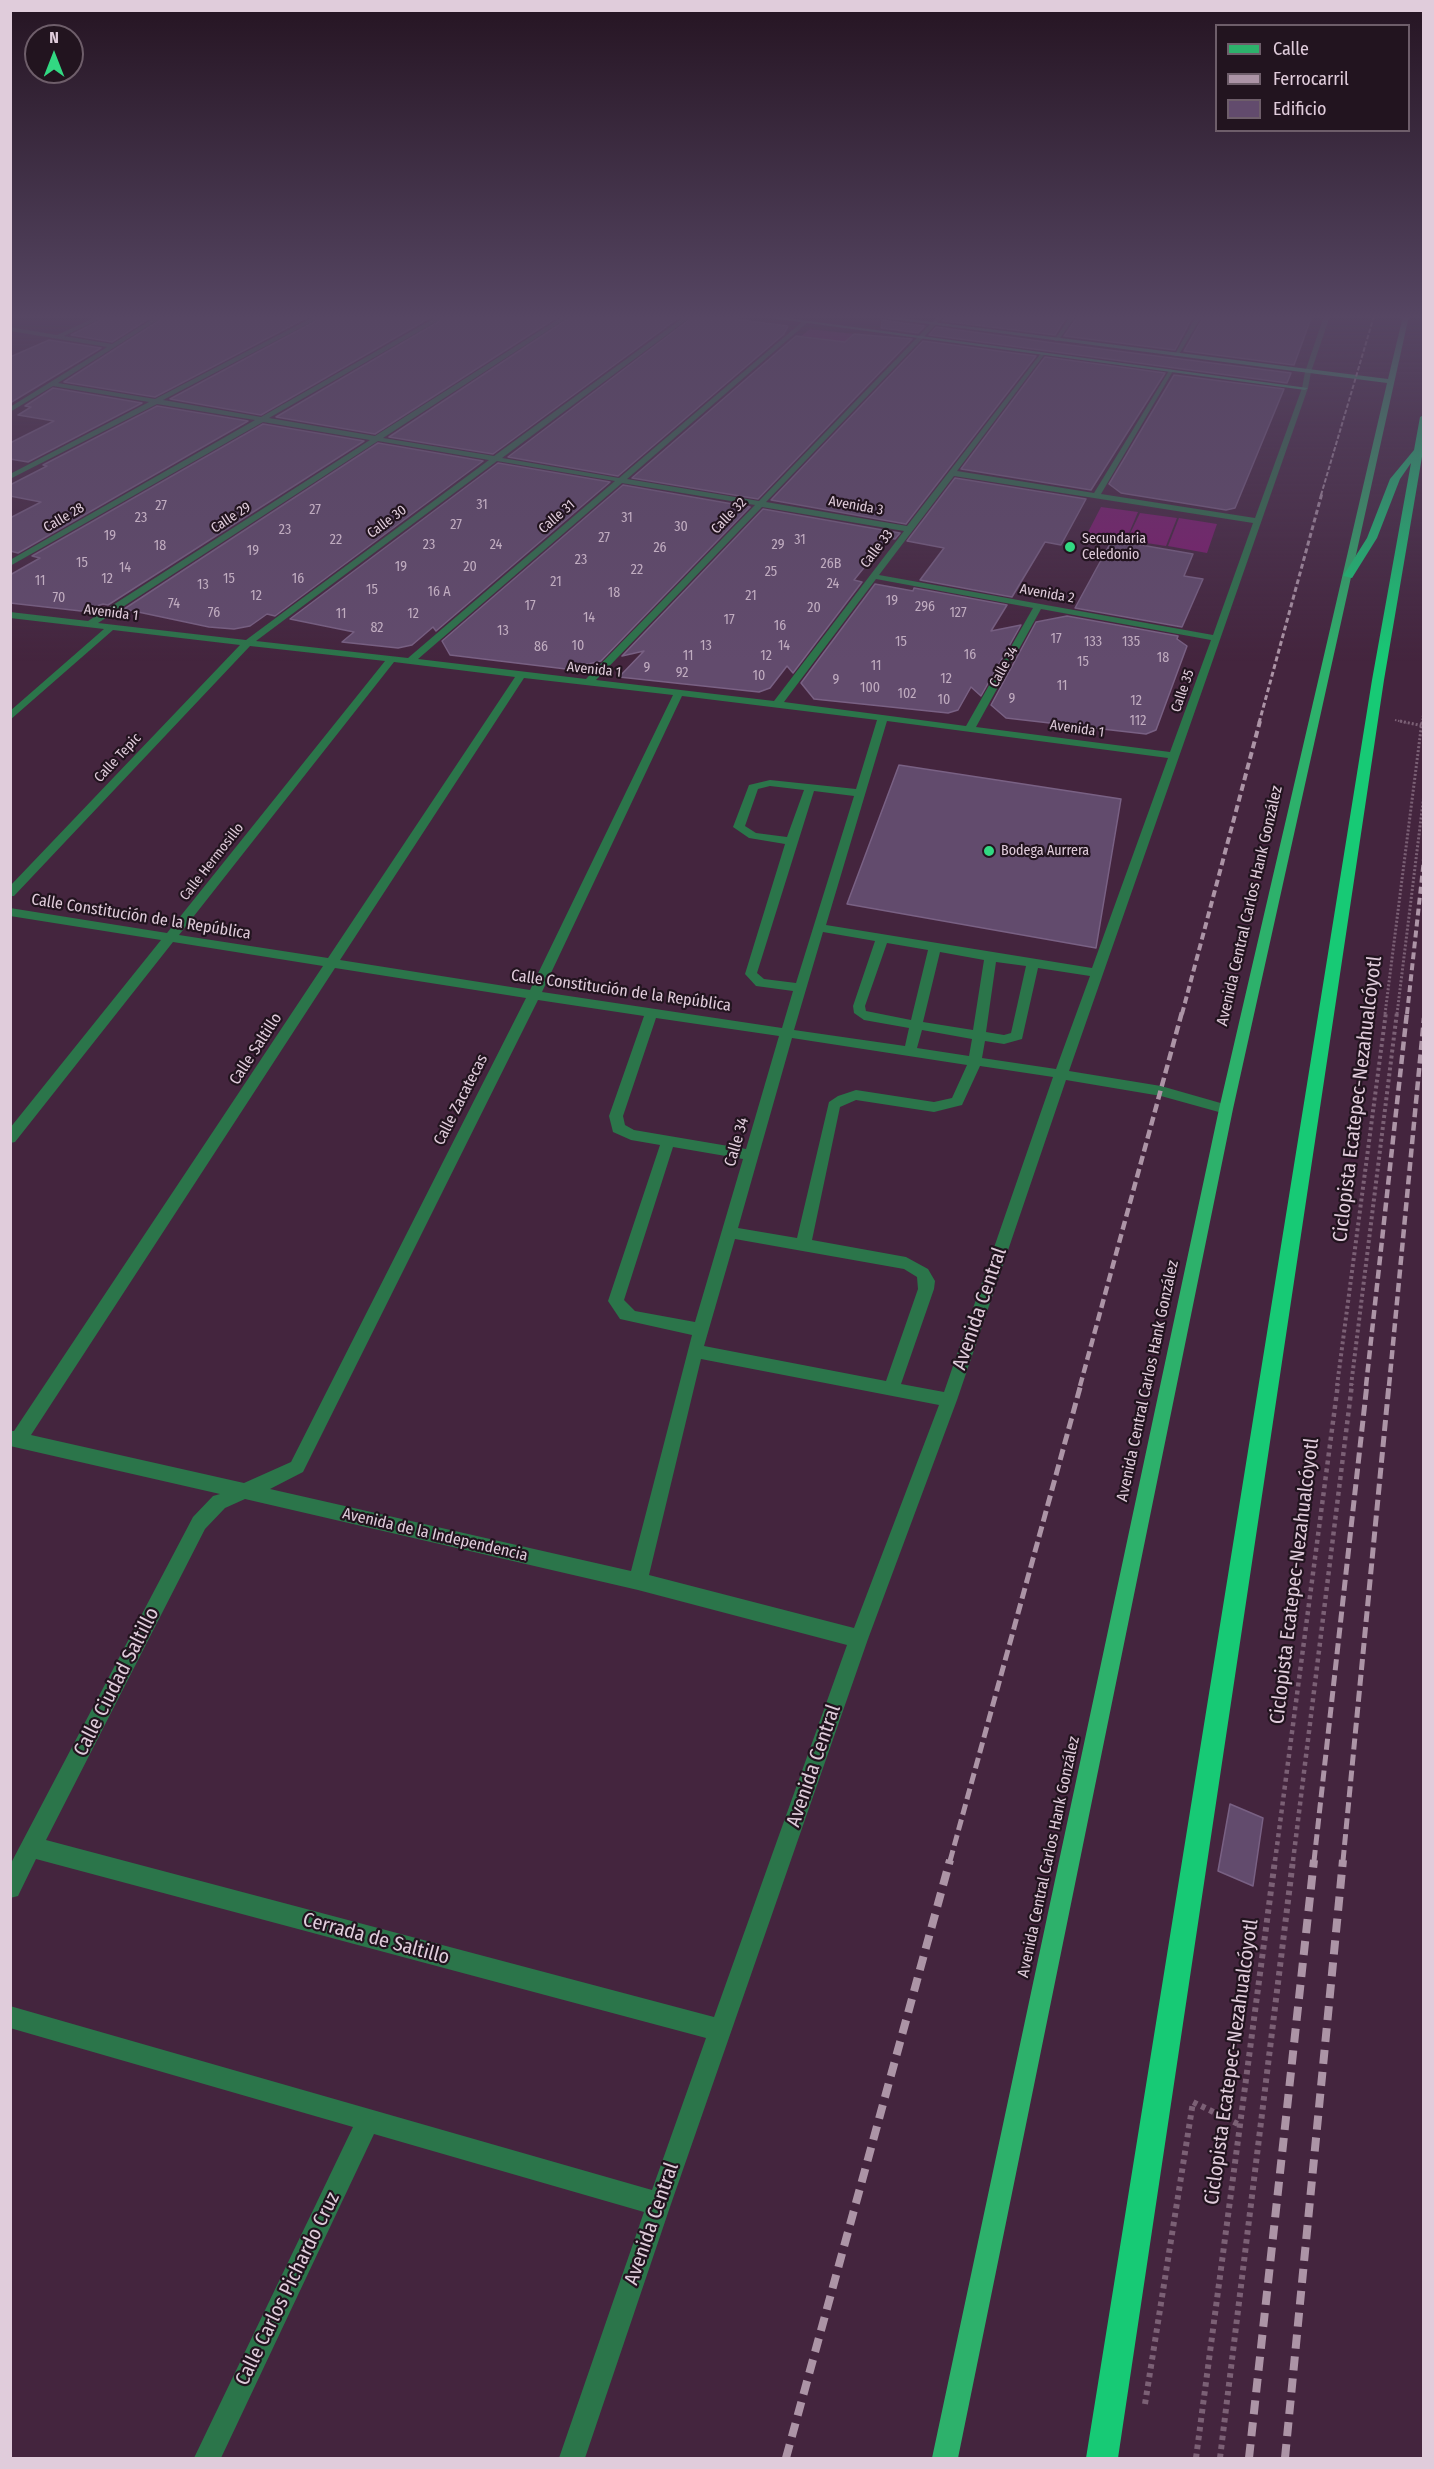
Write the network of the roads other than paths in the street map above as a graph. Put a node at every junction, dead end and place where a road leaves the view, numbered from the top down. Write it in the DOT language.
graph roads {
  1 [pos="99,431"];
  2 [pos="243,431"];
  3 [pos="334,431"];
  4 [pos="391,431"];
  5 [pos="533,431"];
  6 [pos="678,431"];
  7 [pos="829,431"];
  8 [pos="984,431"];
  9 [pos="1134,431"];
  10 [pos="1289,431"];
  11 [pos="1380,431"];
  12 [pos="1421,431"];
  13 [pos="379,439"];
  14 [pos="1418,448"];
  15 [pos="496,459"];
  16 [pos="952,473"];
  17 [pos="10,477"];
  18 [pos="621,480"];
  19 [pos="1096,496"];
  20 [pos="760,504"];
  21 [pos="1256,521"];
  22 [pos="909,529"];
  23 [pos="10,564"];
  24 [pos="873,576"];
  25 [pos="1348,576"];
  26 [pos="1038,606"];
  27 [pos="10,615"];
  28 [pos="90,624"];
  29 [pos="112,626"];
  30 [pos="1216,638"];
  31 [pos="247,643"];
  32 [pos="391,660"];
  33 [pos="409,662"];
  34 [pos="521,675"];
  35 [pos="588,683"];
  36 [pos="679,693"];
  37 [pos="777,704"];
  38 [pos="10,717"];
  39 [pos="883,717"];
  40 [pos="970,728"];
  41 [pos="1174,756"];
  42 [pos="810,787"];
  43 [pos="860,793"];
  44 [pos="791,841"];
  45 [pos="10,893"];
  46 [pos="10,912"];
  47 [pos="819,928"];
  48 [pos="172,938"];
  49 [pos="882,938"];
  50 [pos="935,947"];
  51 [pos="991,957"];
  52 [pos="1033,963"];
  53 [pos="332,964"];
  54 [pos="1098,974"];
  55 [pos="801,988"];
  56 [pos="534,995"];
  57 [pos="651,1013"];
  58 [pos="916,1026"];
  59 [pos="787,1032"];
  60 [pos="978,1036"];
  61 [pos="910,1051"];
  62 [pos="975,1062"];
  63 [pos="1061,1074"];
  64 [pos="1226,1109"];
  65 [pos="10,1138"];
  66 [pos="668,1141"];
  67 [pos="752,1155"];
  68 [pos="730,1232"];
  69 [pos="803,1245"];
  70 [pos="701,1330"];
  71 [pos="695,1351"];
  72 [pos="891,1390"];
  73 [pos="949,1400"];
  74 [pos="14,1439"];
  75 [pos="242,1491"];
  76 [pos="638,1581"];
  77 [pos="859,1639"];
  78 [pos="32,1847"];
  79 [pos="10,1888"];
  80 [pos="10,2017"];
  81 [pos="720,2030"];
  82 [pos="369,2119"];
  83 [pos="659,2204"];
  84 [pos="207,2458"];
  85 [pos="572,2458"];
  86 [pos="945,2458"];
  87 [pos="1102,2458"];
  1 -- 17 [label="street"];
  2 -- 23 [label="street, Calle 28"];
  3 -- 13 [label="street, Avenida 3"];
  4 -- 13 [label="street, Calle 29"];
  5 -- 15 [label="street, Calle 30"];
  6 -- 18 [label="street, Calle 31"];
  7 -- 20 [label="street, Calle 32"];
  8 -- 16 [label="street, Calle 33"];
  9 -- 19 [label="street"];
  10 -- 21 [label="street, Calle 35"];
  11 -- 25 [label="main road, Avenida Central Carlos Hank González"];
  12 -- 14 [label="highway"];
  13 -- 15 [label="street, Avenida 3"];
  13 -- 28 [label="street, Calle 29"];
  14 -- 25 [label="highway"];
  14 -- 87 [label="highway"];
  15 -- 18 [label="street, Avenida 3"];
  15 -- 31 [label="street, Calle 30"];
  16 -- 19 [label="street"];
  16 -- 22 [label="street, Calle 33"];
  18 -- 20 [label="street, Avenida 3"];
  18 -- 33 [label="street, Calle 31"];
  19 -- 21 [label="street"];
  20 -- 22 [label="street, Avenida 3"];
  20 -- 35 [label="street, Calle 32"];
  21 -- 30 [label="street, Calle 35"];
  22 -- 24 [label="street, Calle 33"];
  24 -- 26 [label="street, Avenida 2"];
  24 -- 37 [label="street, Calle 33"];
  25 -- 64 [label="main road, Avenida Central Carlos Hank González"];
  26 -- 30 [label="street, Avenida 2"];
  26 -- 40 [label="street, Calle 34"];
  27 -- 28 [label="street, Avenida 1"];
  28 -- 29 [label="street, Avenida 1"];
  29 -- 31 [label="street, Avenida 1"];
  29 -- 38 [label="street"];
  30 -- 41 [label="street, Calle 35"];
  31 -- 32 [label="street, Avenida 1"];
  31 -- 45 [label="street, Calle Tepic"];
  32 -- 33 [label="street, Avenida 1"];
  32 -- 48 [label="street, Calle Hermosillo"];
  33 -- 34 [label="street, Avenida 1"];
  34 -- 35 [label="street, Avenida 1"];
  34 -- 53 [label="street, Calle Saltillo"];
  35 -- 36 [label="street, Avenida 1"];
  36 -- 37 [label="street, Avenida 1"];
  36 -- 56 [label="street, Calle Zacatecas"];
  37 -- 39 [label="street, Avenida 1"];
  39 -- 40 [label="street, Avenida 1"];
  39 -- 43 [label="street, Calle 34"];
  40 -- 41 [label="street, Avenida 1"];
  41 -- 54 [label="street, Calle 35"];
  42 -- 43 [label="street"];
  42 -- 44 [label="street"];
  42 -- 44 [label="street"];
  43 -- 47 [label="street, Calle 34"];
  44 -- 55 [label="street"];
  46 -- 48 [label="street, Calle Constitución de la República"];
  47 -- 49 [label="street"];
  47 -- 55 [label="street, Calle 34"];
  48 -- 53 [label="street, Calle Constitución de la República"];
  48 -- 65 [label="street, Calle Hermosillo"];
  49 -- 50 [label="street"];
  49 -- 58 [label="street"];
  50 -- 51 [label="street"];
  50 -- 58 [label="street"];
  51 -- 52 [label="street"];
  51 -- 60 [label="street"];
  52 -- 54 [label="street"];
  52 -- 60 [label="street"];
  53 -- 56 [label="street, Calle Constitución de la República"];
  53 -- 74 [label="street, Calle Saltillo"];
  54 -- 63 [label="street, Calle 35"];
  55 -- 59 [label="street, Calle 34"];
  56 -- 57 [label="street, Calle Constitución de la República"];
  56 -- 75 [label="street, Calle Zacatecas"];
  57 -- 59 [label="street, Calle Constitución de la República"];
  57 -- 66 [label="street"];
  58 -- 60 [label="street"];
  58 -- 61 [label="street"];
  59 -- 61 [label="street, Calle Constitución de la República"];
  59 -- 67 [label="street, Calle 34"];
  60 -- 62 [label="street"];
  61 -- 62 [label="street, Calle Constitución de la República"];
  62 -- 63 [label="street, Calle Constitución de la República"];
  62 -- 69 [label="street"];
  63 -- 64 [label="street, Calle Constitución de la República"];
  63 -- 73 [label="street, Avenida Central"];
  64 -- 86 [label="main road, Avenida Central Carlos Hank González"];
  66 -- 67 [label="street"];
  66 -- 70 [label="street"];
  67 -- 68 [label="street, Calle 34"];
  68 -- 69 [label="street"];
  68 -- 70 [label="street, Calle 34"];
  69 -- 72 [label="street"];
  70 -- 71 [label="street, Calle 34"];
  71 -- 72 [label="street"];
  71 -- 76 [label="street, Calle 34"];
  72 -- 73 [label="street"];
  73 -- 77 [label="street, Avenida Central"];
  74 -- 75 [label="street, Avenida de la Independencia"];
  75 -- 76 [label="street, Avenida de la Independencia"];
  75 -- 78 [label="street, Calle Ciudad Saltillo"];
  76 -- 77 [label="street, Avenida de la Independencia"];
  77 -- 81 [label="street, Avenida Central"];
  78 -- 79 [label="street, Calle Ciudad Saltillo"];
  78 -- 81 [label="street, Cerrada de Saltillo"];
  80 -- 82 [label="street"];
  81 -- 83 [label="street, Avenida Central"];
  82 -- 83 [label="street"];
  82 -- 84 [label="street, Calle Carlos Pichardo Cruz"];
  83 -- 85 [label="street, Avenida Central"];
}
